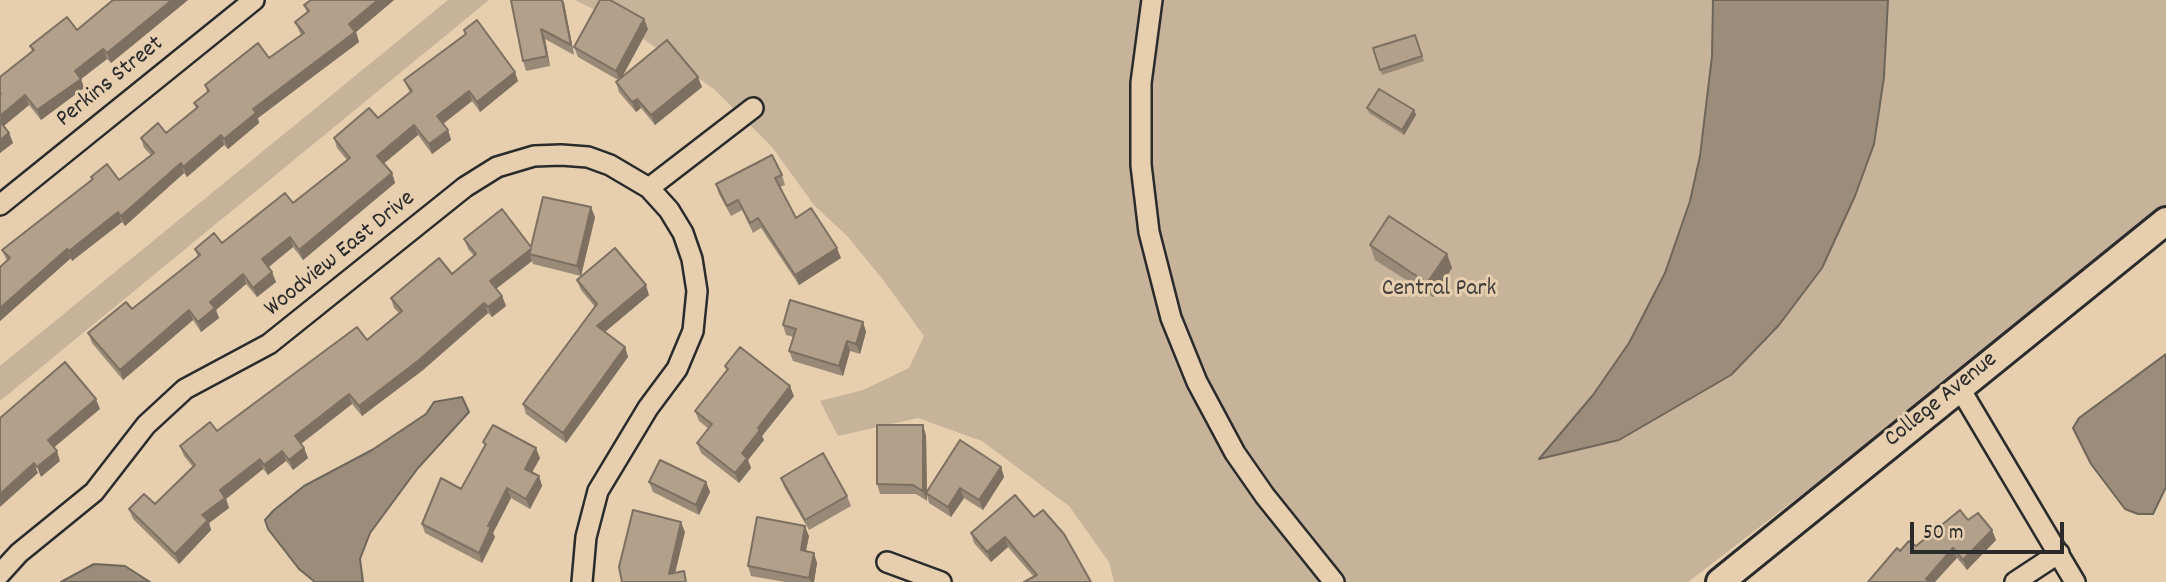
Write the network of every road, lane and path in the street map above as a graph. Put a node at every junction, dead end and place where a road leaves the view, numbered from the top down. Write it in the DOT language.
graph roads {
  1 [pos="254,0"];
  2 [pos="1152,0"];
  3 [pos="752,108"];
  4 [pos="649,188"];
  5 [pos="0,205"];
  6 [pos="2166,221"];
  7 [pos="1959,387"];
  8 [pos="2059,554"];
  9 [pos="887,562"];
  10 [pos="0,574"];
  11 [pos="582,582"];
  12 [pos="941,582"];
  13 [pos="1334,582"];
  14 [pos="1720,582"];
  15 [pos="2015,582"];
  16 [pos="2075,582"];
  1 -- 5 [label="street, Perkins Street"];
  2 -- 13 [label="street"];
  3 -- 4 [label="street"];
  4 -- 10 [label="street, Woodview East Drive"];
  4 -- 11 [label="street, Woodview East Drive"];
  6 -- 7 [label="main road, College Avenue"];
  7 -- 8 [label="street"];
  7 -- 14 [label="main road, College Avenue"];
  8 -- 15 [label="street"];
  8 -- 16 [label="street"];
  9 -- 12 [label="street"];
}
